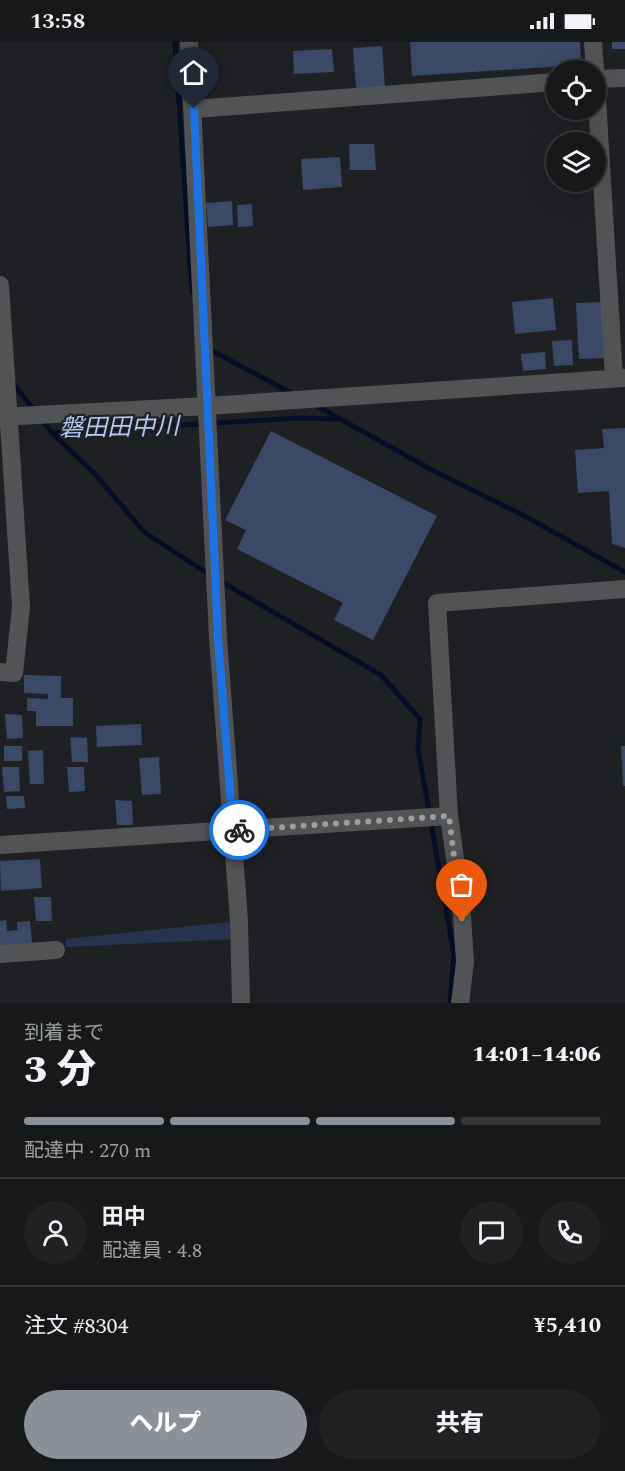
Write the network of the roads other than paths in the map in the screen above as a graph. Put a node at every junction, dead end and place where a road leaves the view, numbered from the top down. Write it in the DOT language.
graph roads {
  1 [pos="189,42"];
  2 [pos="593,42"];
  3 [pos="594,60"];
  4 [pos="625,78"];
  5 [pos="606,80"];
  6 [pos="546,83"];
  7 [pos="194,109"];
  8 [pos="599,120"];
  9 [pos="0,285"];
  10 [pos="620,378"];
  11 [pos="207,406"];
  12 [pos="4,417"];
  13 [pos="625,589"];
  14 [pos="0,672"];
  15 [pos="449,816"];
  16 [pos="233,830"];
  17 [pos="0,845"];
  18 [pos="56,950"];
  19 [pos="0,954"];
  20 [pos="241,1003"];
  21 [pos="460,1003"];
  1 -- 7 [label="street"];
  2 -- 3 [label="street"];
  4 -- 5 [label="street"];
  6 -- 7 [label="street"];
  7 -- 11 [label="street"];
  8 -- 10 [label="street"];
  9 -- 12 [label="street"];
  10 -- 11 [label="street"];
  11 -- 12 [label="street"];
  11 -- 16 [label="street"];
  12 -- 14 [label="street"];
  13 -- 15 [label="street"];
  15 -- 16 [label="street"];
  15 -- 21 [label="street"];
  16 -- 17 [label="street"];
  16 -- 20 [label="street"];
  18 -- 19 [label="street"];
}
